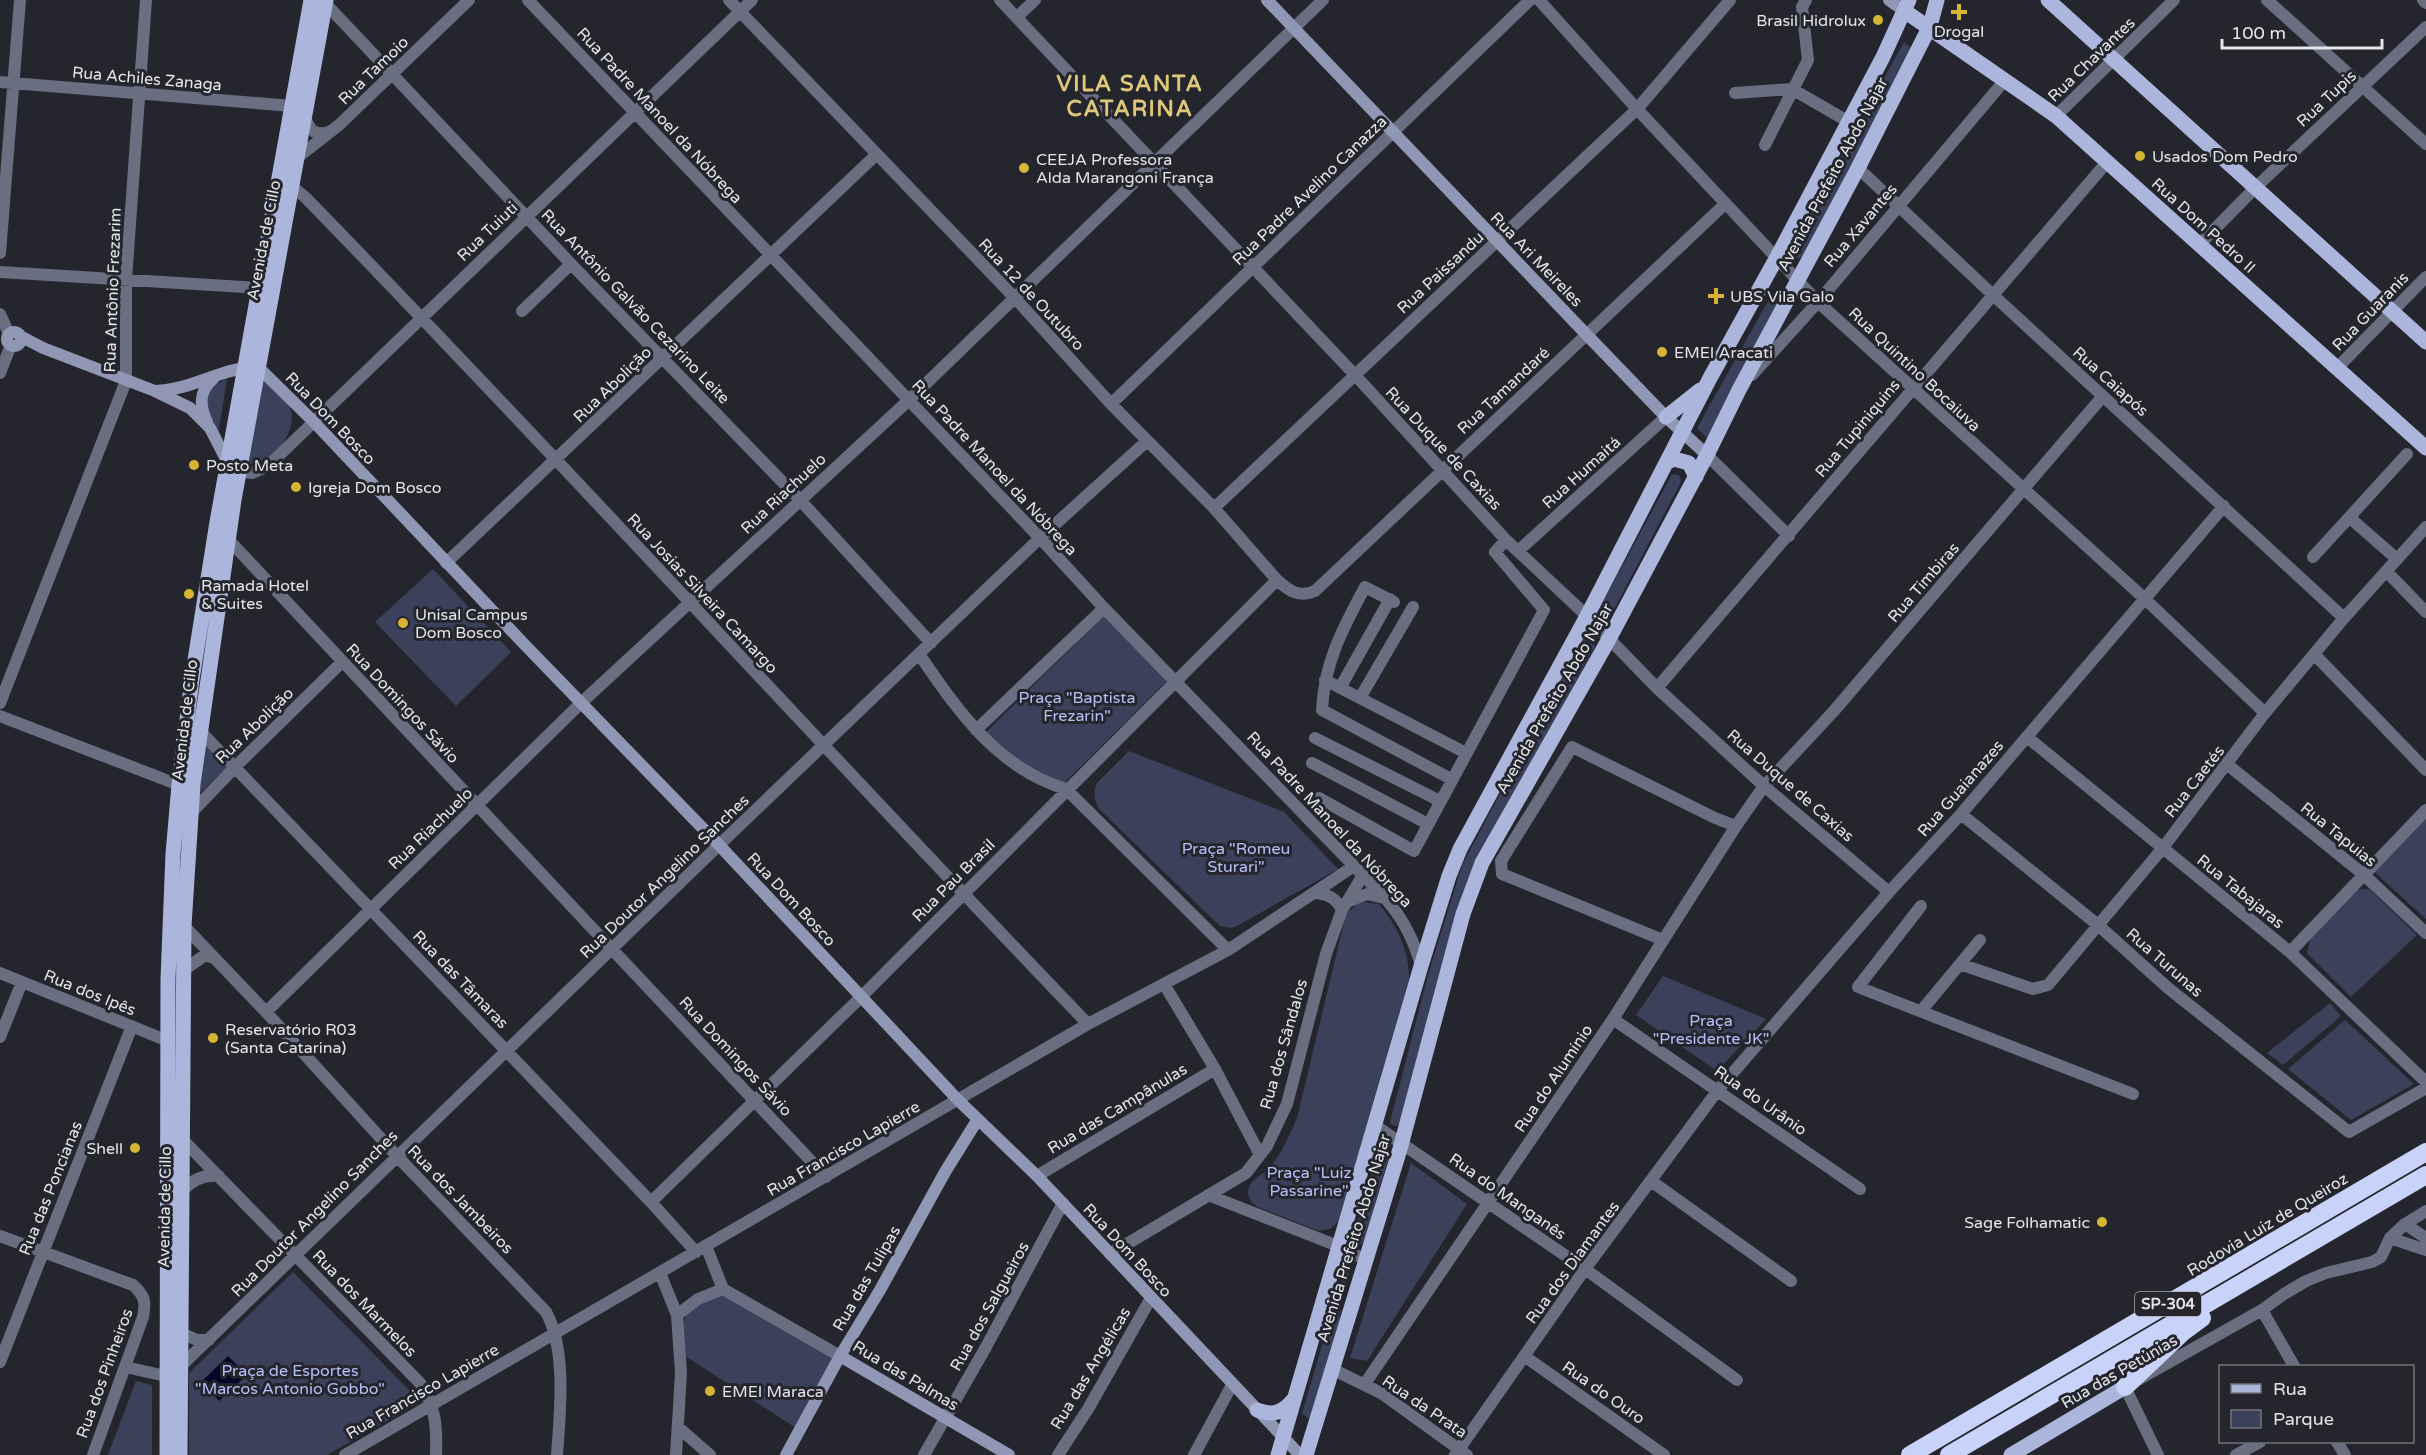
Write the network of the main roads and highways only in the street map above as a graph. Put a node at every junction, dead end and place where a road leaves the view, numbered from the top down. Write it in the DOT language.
graph roads {
  1 [pos="1268,0"];
  2 [pos="1889,0"];
  3 [pos="1937,0"];
  4 [pos="2048,0"];
  5 [pos="318,1"];
  6 [pos="1908,6"];
  7 [pos="1930,26"];
  8 [pos="287,172"];
  9 [pos="7,333"];
  10 [pos="2426,342"];
  11 [pos="251,367"];
  12 [pos="219,375"];
  13 [pos="1710,378"];
  14 [pos="155,391"];
  15 [pos="1666,417"];
  16 [pos="210,428"];
  17 [pos="1682,432"];
  18 [pos="2426,448"];
  19 [pos="1707,455"];
  20 [pos="1667,462"];
  21 [pos="234,467"];
  22 [pos="1696,477"];
  23 [pos="978,1119"];
  24 [pos="2426,1141"];
  25 [pos="2426,1152"];
  26 [pos="2426,1175"];
  27 [pos="2426,1181"];
  28 [pos="2322,1237"];
  29 [pos="2172,1302"];
  30 [pos="840,1356"];
  31 [pos="2125,1387"];
  32 [pos="1294,1399"];
  33 [pos="1257,1410"];
  34 [pos="1283,1438"];
  35 [pos="167,1455"];
  36 [pos="180,1455"];
  37 [pos="786,1455"];
  38 [pos="1009,1455"];
  39 [pos="1278,1455"];
  40 [pos="1300,1455"];
  41 [pos="1306,1455"];
  42 [pos="1910,1455"];
  43 [pos="1949,1455"];
  44 [pos="2011,1455"];
  1 -- 15 [label="main road, Rua Ari Meireles"];
  2 -- 6 [label="main road, Rua Dom Pedro II"];
  3 -- 7 [label="main road, Avenida Prefeito Abdo Najar"];
  4 -- 10 [label="main road"];
  5 -- 8 [label="main road, Avenida de Cillo"];
  5 -- 8 [label="main road, Avenida de Cillo"];
  6 -- 7 [label="main road, Rua Dom Pedro II"];
  6 -- 13 [label="main road, Avenida Prefeito Abdo Najar"];
  7 -- 18 [label="main road, Rua Dom Pedro II"];
  7 -- 19 [label="main road, Avenida Prefeito Abdo Najar"];
  8 -- 11 [label="main road, Avenida de Cillo"];
  8 -- 11 [label="main road, Avenida de Cillo"];
  9 -- 14 [label="main road"];
  11 -- 12 [label="main road"];
  11 -- 21 [label="main road, Avenida de Cillo"];
  11 -- 23 [label="main road, Rua Dom Bosco"];
  12 -- 14 [label="main road"];
  12 -- 16 [label="main road"];
  13 -- 15 [label="main road"];
  13 -- 17 [label="main road, Avenida Prefeito Abdo Najar"];
  14 -- 16 [label="main road"];
  15 -- 17 [label="main road, Rua Ari Meireles"];
  16 -- 21 [label="main road"];
  17 -- 19 [label="main road, Rua Ari Meireles"];
  17 -- 20 [label="main road, Avenida Prefeito Abdo Najar"];
  19 -- 22 [label="main road, Avenida Prefeito Abdo Najar"];
  20 -- 22 [label="main road"];
  20 -- 32 [label="main road, Avenida Prefeito Abdo Najar"];
  21 -- 35 [label="main road, Avenida de Cillo"];
  21 -- 36 [label="main road, Avenida de Cillo"];
  22 -- 41 [label="main road, Avenida Prefeito Abdo Najar"];
  23 -- 30 [label="main road, Rua das Tulipas"];
  23 -- 33 [label="main road, Rua Dom Bosco"];
  24 -- 29 [label="highway"];
  25 -- 29 [label="highway, Rodovia Luiz de Queiroz / SP-304"];
  26 -- 28 [label="highway, SP-304"];
  27 -- 28 [label="highway"];
  28 -- 31 [label="highway"];
  28 -- 43 [label="highway, SP-304"];
  29 -- 42 [label="highway, Rodovia Luiz de Queiroz / SP-304"];
  30 -- 37 [label="main road, Rua das Tulipas"];
  30 -- 38 [label="main road, Rua das Palmas"];
  31 -- 44 [label="main road, Rua das Petúnias"];
  32 -- 33 [label="main road"];
  32 -- 34 [label="main road, Avenida Prefeito Abdo Najar"];
  33 -- 34 [label="main road, Rua Dom Bosco"];
  34 -- 39 [label="main road, Avenida Prefeito Abdo Najar"];
  34 -- 40 [label="main road, Rua Dom Bosco"];
}
